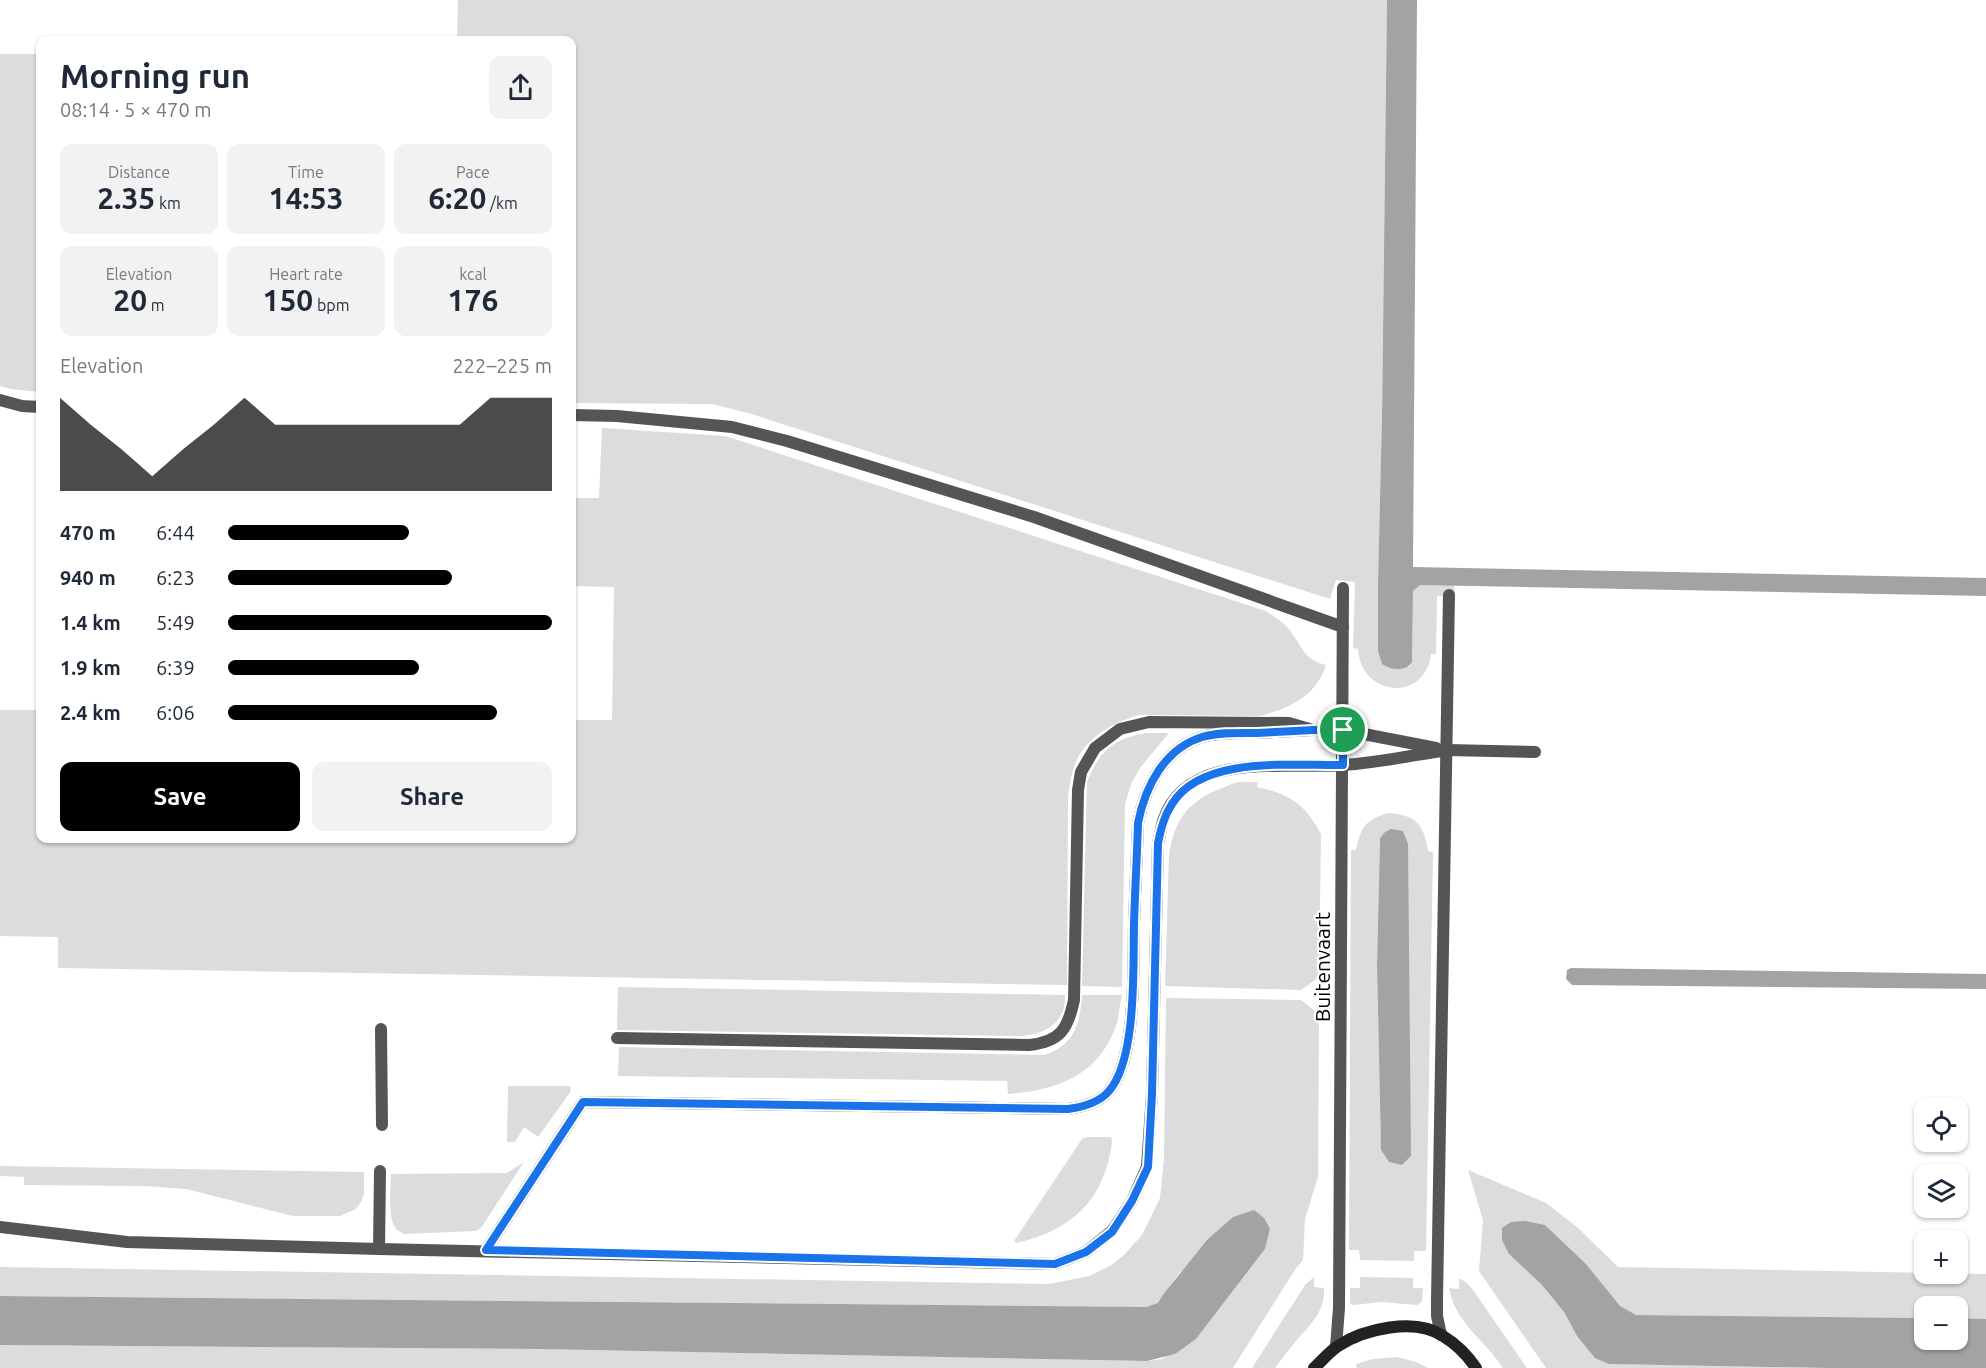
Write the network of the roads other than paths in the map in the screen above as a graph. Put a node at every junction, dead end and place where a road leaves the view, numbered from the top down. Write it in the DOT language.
graph roads {
  1 [pos="0,400"];
  2 [pos="36,407"];
  3 [pos="576,415"];
  4 [pos="1343,588"];
  5 [pos="1449,595"];
  6 [pos="1343,627"];
  7 [pos="1313,730"];
  8 [pos="1343,730"];
  9 [pos="1447,750"];
  10 [pos="1535,752"];
  11 [pos="1343,765"];
  12 [pos="381,1029"];
  13 [pos="617,1038"];
  14 [pos="381,1125"];
  15 [pos="380,1172"];
  16 [pos="0,1227"];
  17 [pos="379,1249"];
  18 [pos="486,1250"];
  19 [pos="1442,1335"];
  20 [pos="1336,1347"];
  21 [pos="1314,1368"];
  22 [pos="1476,1368"];
  1 -- 2 [label="street"];
  3 -- 6 [label="street"];
  4 -- 6 [label="street, Buitenvaart"];
  5 -- 9 [label="street"];
  6 -- 8 [label="street, Buitenvaart"];
  7 -- 8 [label="street"];
  7 -- 13 [label="street"];
  7 -- 18 [label="street"];
  8 -- 9 [label="street"];
  8 -- 11 [label="street, Buitenvaart"];
  9 -- 10 [label="street"];
  9 -- 11 [label="street"];
  9 -- 19 [label="street"];
  11 -- 18 [label="street"];
  11 -- 20 [label="street, Buitenvaart"];
  12 -- 14 [label="street"];
  15 -- 17 [label="street"];
  16 -- 17 [label="street"];
  17 -- 18 [label="street"];
  19 -- 20 [label="main road"];
  19 -- 22 [label="main road"];
  20 -- 21 [label="main road"];
}
